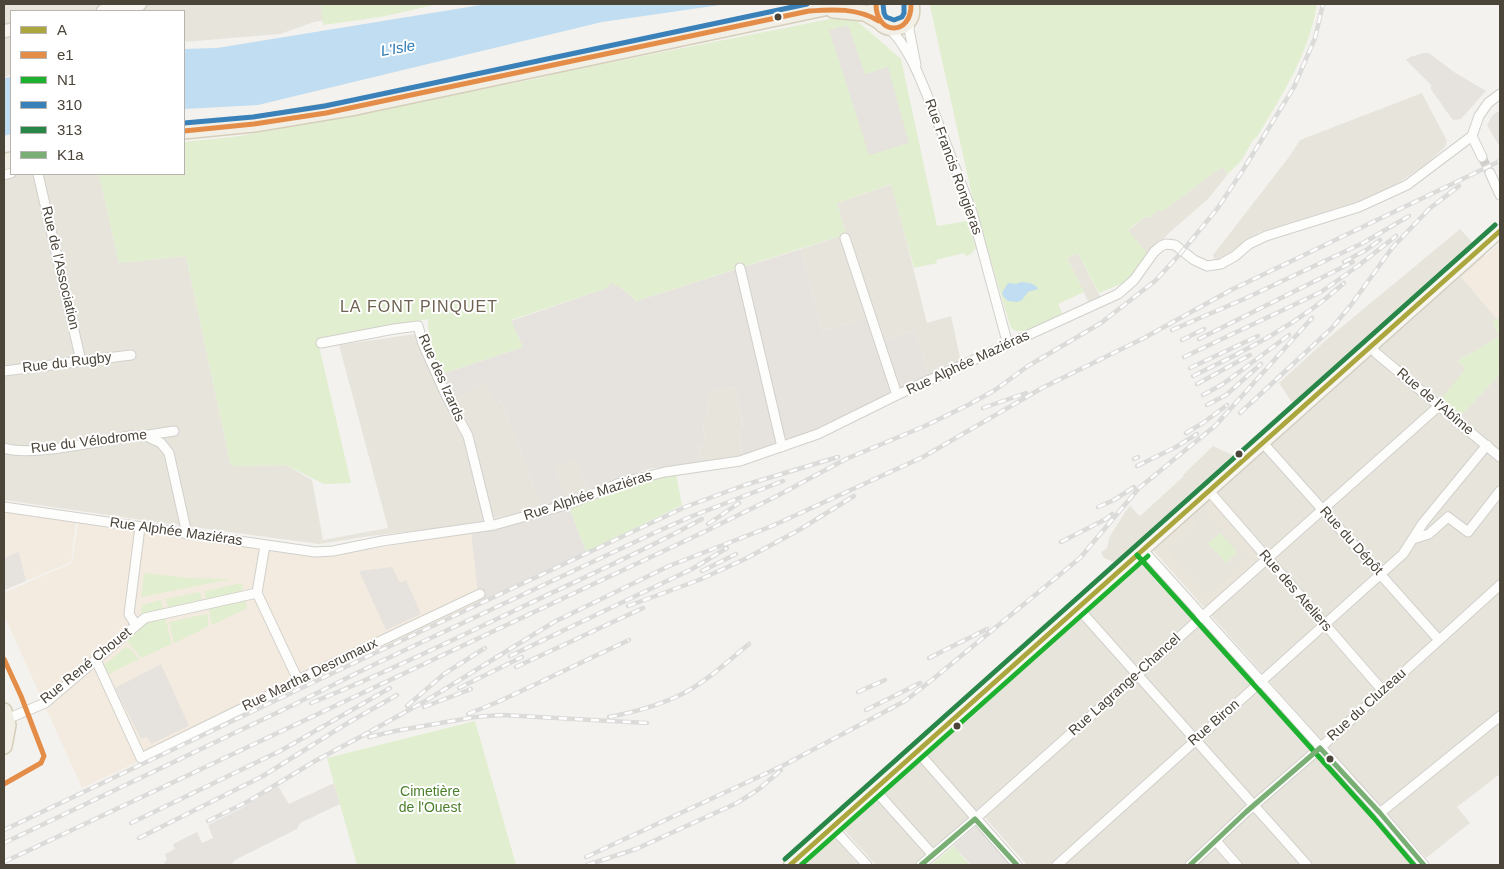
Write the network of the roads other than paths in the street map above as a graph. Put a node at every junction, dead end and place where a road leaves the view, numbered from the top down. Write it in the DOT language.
graph roads {
  1 [pos="140,4"];
  2 [pos="843,4"];
  3 [pos="876,4"];
  4 [pos="913,9"];
  5 [pos="108,10"];
  6 [pos="809,11"];
  7 [pos="884,24"];
  8 [pos="919,75"];
  9 [pos="1500,94"];
  10 [pos="185,131"];
  11 [pos="1472,136"];
  12 [pos="1482,157"];
  13 [pos="1490,173"];
  14 [pos="38,175"];
  15 [pos="1500,195"];
  16 [pos="1500,232"];
  17 [pos="845,238"];
  18 [pos="740,268"];
  19 [pos="321,343"];
  20 [pos="1008,344"];
  21 [pos="1371,346"];
  22 [pos="131,355"];
  23 [pos="81,361"];
  24 [pos="4,371"];
  25 [pos="897,395"];
  26 [pos="1440,405"];
  27 [pos="174,431"];
  28 [pos="142,436"];
  29 [pos="1263,443"];
  30 [pos="1487,445"];
  31 [pos="782,447"];
  32 [pos="4,448"];
  33 [pos="1500,456"];
  34 [pos="1209,491"];
  35 [pos="1500,491"];
  36 [pos="4,507"];
  37 [pos="1322,509"];
  38 [pos="490,525"];
  39 [pos="140,527"];
  40 [pos="187,534"];
  41 [pos="1413,538"];
  42 [pos="265,545"];
  43 [pos="1143,550"];
  44 [pos="1268,558"];
  45 [pos="1381,575"];
  46 [pos="1500,585"];
  47 [pos="257,593"];
  48 [pos="480,594"];
  49 [pos="1078,608"];
  50 [pos="1202,616"];
  51 [pos="136,625"];
  52 [pos="1325,626"];
  53 [pos="1439,640"];
  54 [pos="96,660"];
  55 [pos="1138,674"];
  56 [pos="298,680"];
  57 [pos="1261,682"];
  58 [pos="1383,691"];
  59 [pos="6,715"];
  60 [pos="1500,716"];
  61 [pos="1195,739"];
  62 [pos="4,746"];
  63 [pos="1320,748"];
  64 [pos="917,752"];
  65 [pos="874,789"];
  66 [pos="1254,806"];
  67 [pos="1380,813"];
  68 [pos="975,819"];
  69 [pos="832,828"];
  70 [pos="1216,841"];
  71 [pos="933,856"];
  72 [pos="790,865"];
  73 [pos="868,865"];
  74 [pos="921,865"];
  75 [pos="1017,865"];
  76 [pos="1057,865"];
  77 [pos="1190,865"];
  78 [pos="1237,865"];
  79 [pos="1307,865"];
  80 [pos="1424,865"];
  1 -- 5 [label="main road"];
  2 -- 6 [label="main road"];
  3 -- 7 [label="main road"];
  4 -- 7 [label="main road"];
  4 -- 8 [label="street"];
  6 -- 7 [label="main road"];
  6 -- 10 [label="main road"];
  7 -- 8 [label="street, Rue Francis Rongieras"];
  8 -- 20 [label="street, Rue Francis Rongieras"];
  9 -- 11 [label="street"];
  11 -- 12 [label="street"];
  11 -- 20 [label="street, Rue Alphée Maziéras"];
  13 -- 15 [label="street"];
  14 -- 23 [label="street, Rue de l'Association"];
  16 -- 21 [label="main road"];
  17 -- 25 [label="street"];
  18 -- 31 [label="street"];
  19 -- 38 [label="street, Rue des Izards"];
  20 -- 25 [label="street, Rue Alphée Maziéras"];
  21 -- 26 [label="street, Rue de l'Abîme"];
  21 -- 29 [label="main road"];
  22 -- 23 [label="street, Rue du Rugby"];
  23 -- 24 [label="street, Rue du Rugby"];
  25 -- 31 [label="street, Rue Alphée Maziéras"];
  26 -- 30 [label="street, Rue de l'Abîme"];
  26 -- 37 [label="street, Rue Lagrange-Chancel"];
  27 -- 28 [label="street, Rue du Vélodrome"];
  28 -- 32 [label="street, Rue du Vélodrome"];
  28 -- 40 [label="street"];
  29 -- 34 [label="main road"];
  29 -- 37 [label="street, Rue du Dépôt"];
  30 -- 33 [label="street, Rue de l'Abîme"];
  30 -- 41 [label="street, Rue Biron"];
  31 -- 38 [label="street, Rue Alphée Maziéras"];
  34 -- 43 [label="main road"];
  34 -- 44 [label="street, Rue des Ateliers"];
  35 -- 41 [label="street"];
  36 -- 39 [label="street, Rue Alphée Maziéras"];
  37 -- 44 [label="street, Rue Lagrange-Chancel"];
  37 -- 45 [label="street, Rue du Dépôt"];
  38 -- 42 [label="street, Rue Alphée Maziéras"];
  39 -- 40 [label="street, Rue Alphée Maziéras"];
  39 -- 51 [label="street, Rue René Chouet"];
  40 -- 42 [label="street, Rue Alphée Maziéras"];
  41 -- 45 [label="street, Rue Biron"];
  42 -- 47 [label="street"];
  43 -- 49 [label="main road"];
  43 -- 50 [label="street"];
  44 -- 50 [label="street, Rue Lagrange-Chancel"];
  44 -- 52 [label="street, Rue des Ateliers"];
  45 -- 52 [label="street, Rue Biron"];
  45 -- 53 [label="street, Rue du Dépôt"];
  46 -- 53 [label="street, Rue du Cluzeau"];
  47 -- 51 [label="street"];
  47 -- 56 [label="street"];
  48 -- 56 [label="street, Rue Martha Desrumaux"];
  49 -- 55 [label="street"];
  49 -- 64 [label="main road"];
  50 -- 55 [label="street, Rue Lagrange-Chancel"];
  50 -- 57 [label="street"];
  51 -- 54 [label="street, Rue René Chouet"];
  52 -- 57 [label="street, Rue Biron"];
  52 -- 58 [label="street, Rue des Ateliers"];
  53 -- 58 [label="street, Rue du Cluzeau"];
  54 -- 56 [label="street, Rue Martha Desrumaux"];
  54 -- 59 [label="street, Rue René Chouet"];
  55 -- 61 [label="street"];
  55 -- 68 [label="street, Rue Lagrange-Chancel"];
  57 -- 61 [label="street, Rue Biron"];
  57 -- 63 [label="street"];
  58 -- 63 [label="street, Rue du Cluzeau"];
  59 -- 62 [label="main road"];
  60 -- 67 [label="street"];
  61 -- 66 [label="street"];
  61 -- 76 [label="street, Rue Biron"];
  63 -- 66 [label="street, Rue du Cluzeau"];
  63 -- 67 [label="street"];
  64 -- 65 [label="main road"];
  64 -- 68 [label="street"];
  65 -- 69 [label="main road"];
  65 -- 71 [label="street"];
  66 -- 70 [label="street, Rue du Cluzeau"];
  66 -- 79 [label="street"];
  67 -- 80 [label="street"];
  68 -- 71 [label="street, Rue Lagrange-Chancel"];
  68 -- 75 [label="street"];
  69 -- 72 [label="main road"];
  69 -- 73 [label="street"];
  70 -- 77 [label="street, Rue du Cluzeau"];
  70 -- 78 [label="street"];
  71 -- 74 [label="street, Rue Lagrange-Chancel"];
}
